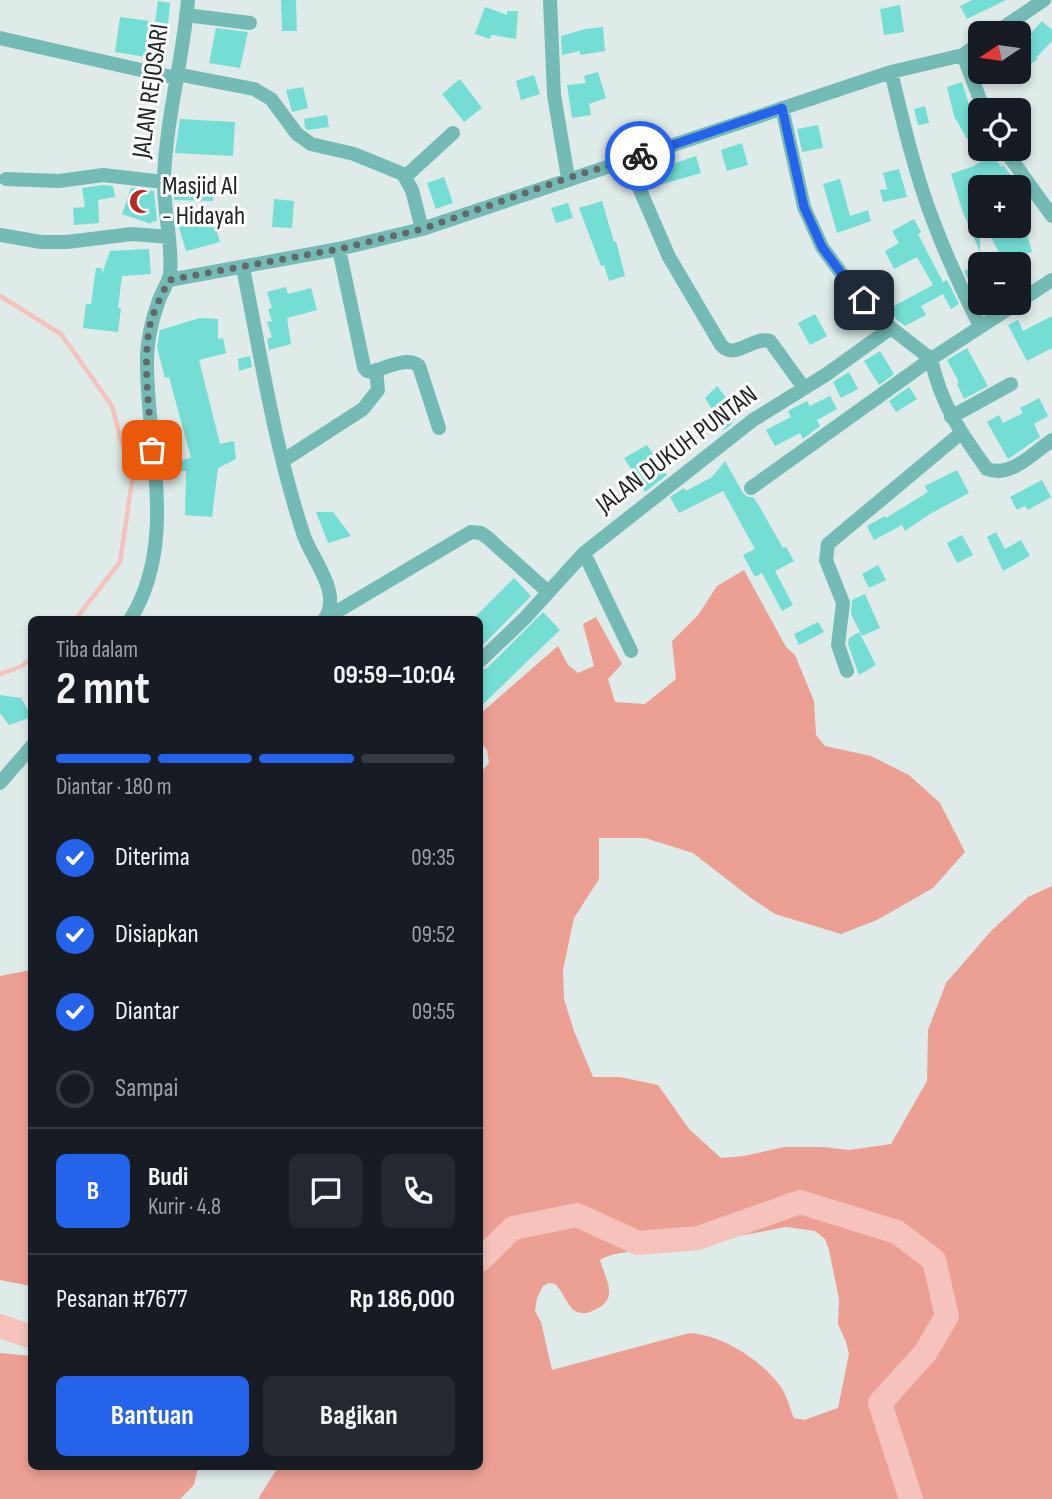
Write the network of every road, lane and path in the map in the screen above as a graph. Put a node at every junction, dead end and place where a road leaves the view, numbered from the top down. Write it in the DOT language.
graph roads {
  1 [pos="550,0"];
  2 [pos="1044,0"];
  3 [pos="187,7"];
  4 [pos="1013,21"];
  5 [pos="250,23"];
  6 [pos="0,38"];
  7 [pos="968,51"];
  8 [pos="962,55"];
  9 [pos="891,72"];
  10 [pos="176,76"];
  11 [pos="979,98"];
  12 [pos="782,108"];
  13 [pos="453,133"];
  14 [pos="627,160"];
  15 [pos="1013,161"];
  16 [pos="405,177"];
  17 [pos="568,178"];
  18 [pos="6,179"];
  19 [pos="163,182"];
  20 [pos="1052,216"];
  21 [pos="422,229"];
  22 [pos="0,235"];
  23 [pos="169,237"];
  24 [pos="339,249"];
  25 [pos="243,268"];
  26 [pos="169,280"];
  27 [pos="1052,280"];
  28 [pos="1031,294"];
  29 [pos="997,315"];
  30 [pos="980,326"];
  31 [pos="891,328"];
  32 [pos="931,359"];
  33 [pos="376,370"];
  34 [pos="1011,384"];
  35 [pos="804,388"];
  36 [pos="951,417"];
  37 [pos="439,428"];
  38 [pos="961,433"];
  39 [pos="1052,440"];
  40 [pos="284,460"];
  41 [pos="751,488"];
  42 [pos="584,553"];
  43 [pos="548,592"];
  44 [pos="132,616"];
  45 [pos="326,616"];
  46 [pos="329,616"];
  47 [pos="631,651"];
  48 [pos="483,658"];
  49 [pos="847,671"];
  50 [pos="28,751"];
  51 [pos="0,783"];
  1 -- 17 [label="street"];
  2 -- 4 [label="street"];
  3 -- 5 [label="street"];
  3 -- 10 [label="street, JALAN REJOSARI"];
  6 -- 10 [label="street"];
  7 -- 8 [label="street"];
  8 -- 9 [label="street"];
  8 -- 11 [label="street"];
  9 -- 12 [label="street"];
  9 -- 30 [label="street"];
  10 -- 16 [label="street"];
  10 -- 19 [label="street, JALAN REJOSARI"];
  12 -- 14 [label="street"];
  12 -- 31 [label="street"];
  13 -- 16 [label="street"];
  14 -- 17 [label="street"];
  14 -- 35 [label="street"];
  15 -- 20 [label="street"];
  16 -- 21 [label="street"];
  17 -- 21 [label="street"];
  18 -- 19 [label="street"];
  19 -- 23 [label="street, JALAN REJOSARI"];
  21 -- 24 [label="street"];
  22 -- 23 [label="street"];
  23 -- 26 [label="street, JALAN REJOSARI"];
  24 -- 25 [label="street"];
  24 -- 33 [label="street"];
  25 -- 26 [label="street"];
  25 -- 40 [label="street"];
  26 -- 44 [label="street, JALAN REJOSARI"];
  27 -- 28 [label="street"];
  29 -- 30 [label="street"];
  30 -- 32 [label="street"];
  31 -- 32 [label="street"];
  31 -- 35 [label="street, JALAN DUKUH PUNTAN"];
  32 -- 36 [label="street"];
  32 -- 41 [label="street"];
  33 -- 37 [label="street"];
  33 -- 40 [label="street"];
  34 -- 36 [label="street"];
  35 -- 42 [label="street, JALAN DUKUH PUNTAN"];
  36 -- 38 [label="street"];
  38 -- 39 [label="street"];
  38 -- 49 [label="street"];
  40 -- 45 [label="street"];
  42 -- 43 [label="street, JALAN DUKUH PUNTAN"];
  42 -- 47 [label="street"];
  43 -- 46 [label="street"];
  43 -- 48 [label="street, JALAN DUKUH PUNTAN"];
  50 -- 51 [label="street"];
}
